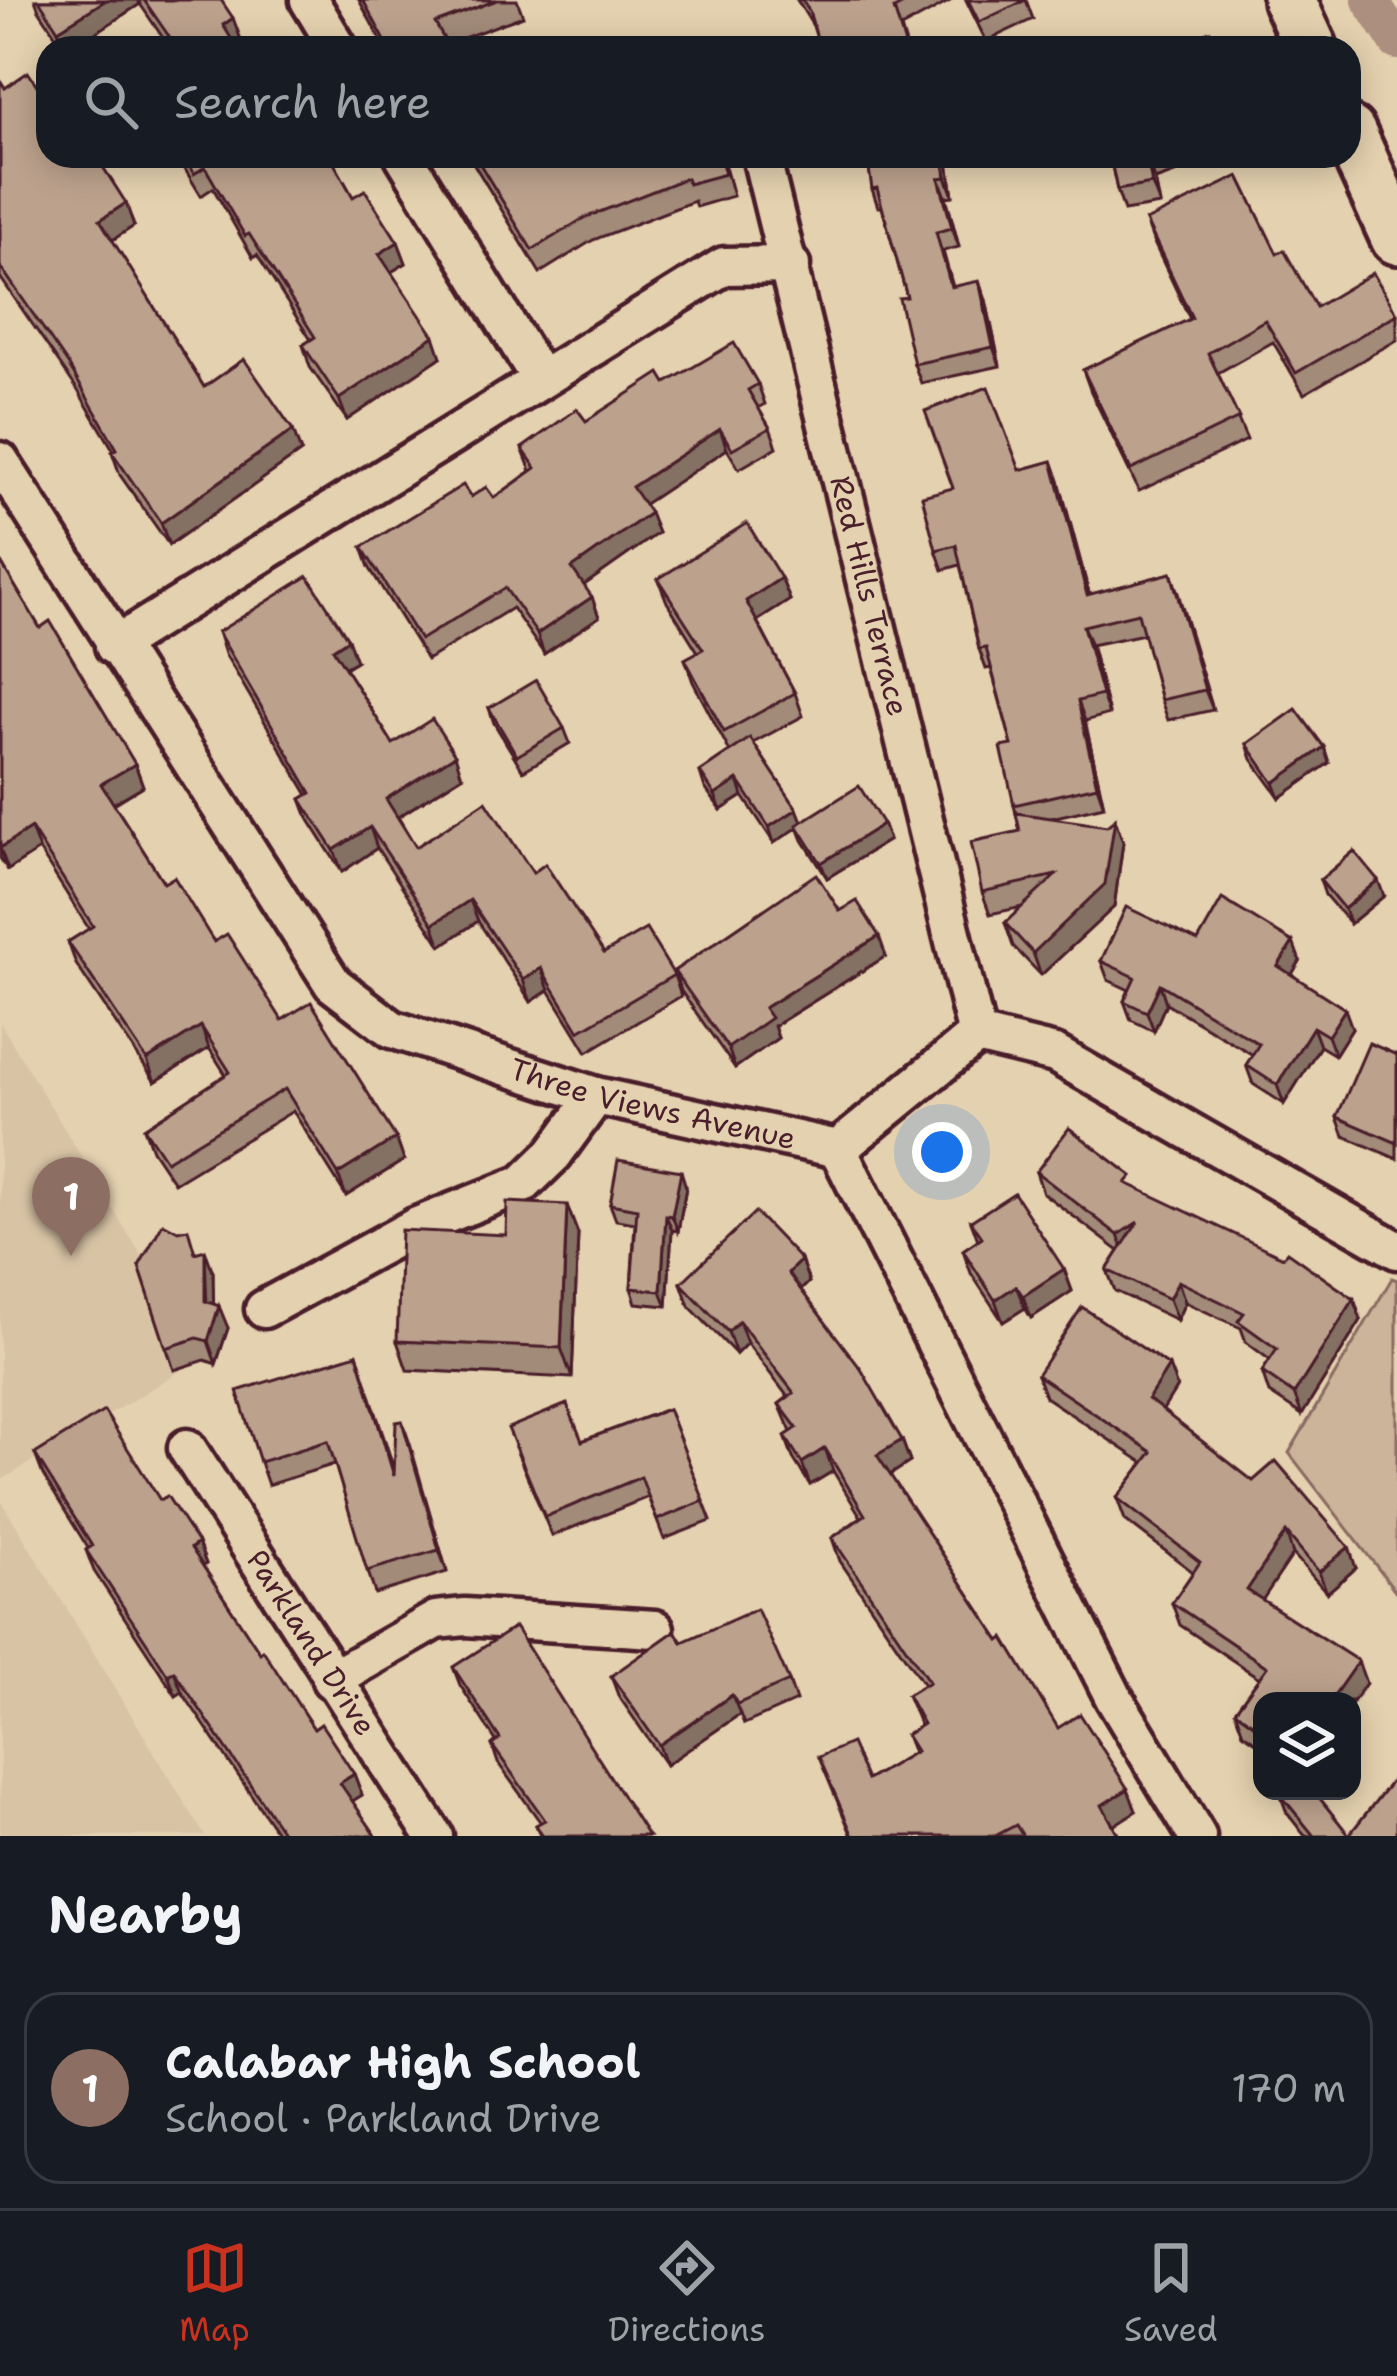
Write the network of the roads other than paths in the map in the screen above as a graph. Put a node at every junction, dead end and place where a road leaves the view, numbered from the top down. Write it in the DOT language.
graph roads {
  1 [pos="309,0"];
  2 [pos="1289,0"];
  3 [pos="331,36"];
  4 [pos="1306,36"];
  5 [pos="1361,158"];
  6 [pos="411,168"];
  7 [pos="764,168"];
  8 [pos="1397,238"];
  9 [pos="791,265"];
  10 [pos="538,377"];
  11 [pos="0,461"];
  12 [pos="114,646"];
  13 [pos="977,1035"];
  14 [pos="596,1096"];
  15 [pos="838,1149"];
  16 [pos="1397,1250"];
  17 [pos="264,1309"];
  18 [pos="187,1448"];
  19 [pos="655,1629"];
  20 [pos="331,1679"];
  21 [pos="434,1836"];
  22 [pos="1197,1836"];
  1 -- 3 [label="street"];
  2 -- 4 [label="main road"];
  5 -- 8 [label="main road"];
  6 -- 10 [label="street"];
  7 -- 9 [label="street, Red Hills Terrace"];
  9 -- 10 [label="street"];
  9 -- 13 [label="street, Red Hills Terrace"];
  10 -- 12 [label="street"];
  11 -- 12 [label="street, Three Views Avenue"];
  12 -- 14 [label="street, Three Views Avenue"];
  13 -- 15 [label="street"];
  13 -- 16 [label="street"];
  14 -- 15 [label="street, Three Views Avenue"];
  14 -- 17 [label="street"];
  15 -- 22 [label="street, Three Views Avenue"];
  18 -- 20 [label="street, Parkland Drive"];
  19 -- 20 [label="street"];
  20 -- 21 [label="street, Parkland Drive"];
}
